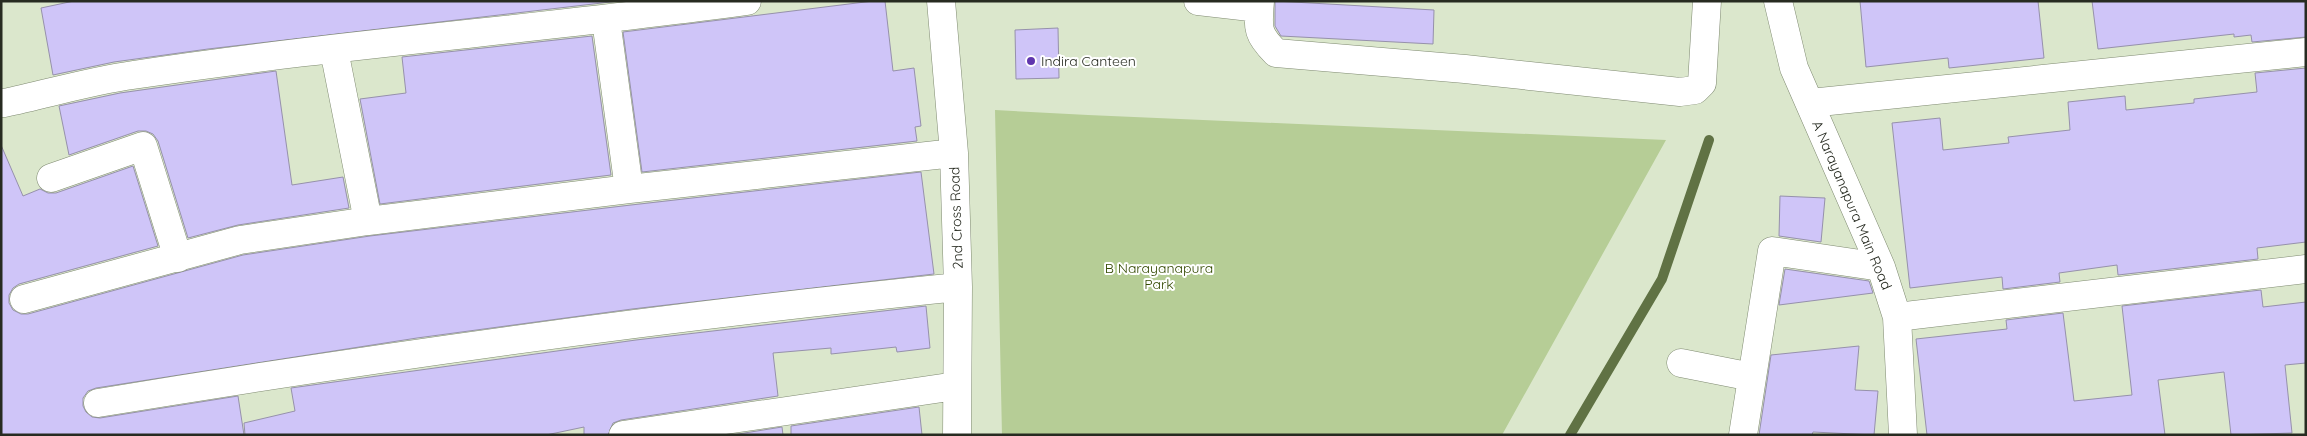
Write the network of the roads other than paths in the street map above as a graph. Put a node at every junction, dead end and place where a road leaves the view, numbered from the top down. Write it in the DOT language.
graph roads {
  1 [pos="747,1"];
  2 [pos="941,1"];
  3 [pos="1198,1"];
  4 [pos="1707,1"];
  5 [pos="1778,1"];
  6 [pos="1260,5"];
  7 [pos="606,20"];
  8 [pos="334,50"];
  9 [pos="2306,52"];
  10 [pos="4,103"];
  11 [pos="1810,103"];
  12 [pos="954,153"];
  13 [pos="51,178"];
  14 [pos="629,189"];
  15 [pos="368,221"];
  16 [pos="178,258"];
  17 [pos="1881,267"];
  18 [pos="2306,269"];
  19 [pos="958,287"];
  20 [pos="24,299"];
  21 [pos="1897,316"];
  22 [pos="1681,363"];
  23 [pos="1752,377"];
  24 [pos="956,386"];
  25 [pos="98,403"];
  26 [pos="623,435"];
  27 [pos="957,435"];
  28 [pos="1743,435"];
  29 [pos="1903,435"];
  1 -- 7 [label="street"];
  2 -- 12 [label="street, 2nd Cross Road"];
  3 -- 6 [label="street"];
  4 -- 6 [label="street"];
  5 -- 11 [label="street, A Narayanapura Main Road"];
  7 -- 8 [label="street"];
  7 -- 14 [label="street"];
  8 -- 10 [label="street"];
  8 -- 15 [label="street"];
  9 -- 11 [label="street"];
  11 -- 17 [label="street, A Narayanapura Main Road"];
  12 -- 14 [label="street"];
  12 -- 19 [label="street, 2nd Cross Road"];
  13 -- 16 [label="street"];
  14 -- 15 [label="street"];
  15 -- 16 [label="street"];
  16 -- 20 [label="street"];
  17 -- 21 [label="street, A Narayanapura Main Road"];
  17 -- 23 [label="street"];
  18 -- 21 [label="street"];
  19 -- 24 [label="street, 2nd Cross Road"];
  19 -- 25 [label="street"];
  21 -- 29 [label="street, A Narayanapura Main Road"];
  22 -- 23 [label="street"];
  23 -- 28 [label="street"];
  24 -- 26 [label="street"];
  24 -- 27 [label="street, 2nd Cross Road"];
}
